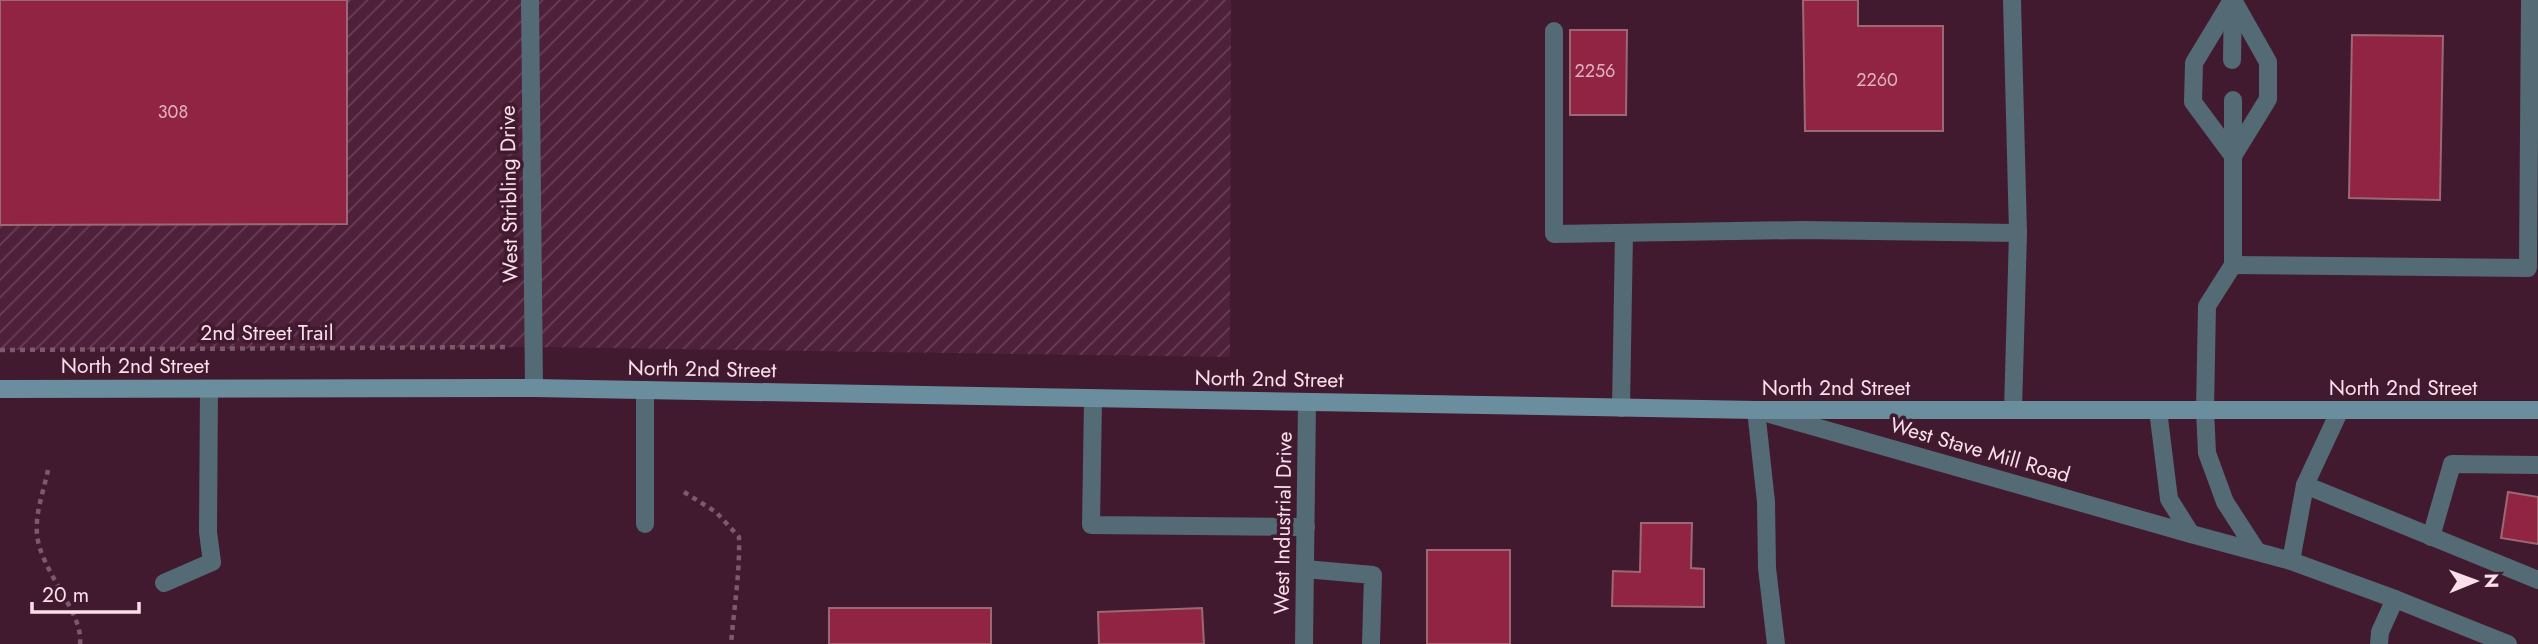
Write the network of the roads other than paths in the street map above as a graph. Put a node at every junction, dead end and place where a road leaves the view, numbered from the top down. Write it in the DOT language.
graph roads {
  1 [pos="530,0"];
  2 [pos="2012,0"];
  3 [pos="2233,0"];
  4 [pos="2530,0"];
  5 [pos="1554,31"];
  6 [pos="2232,60"];
  7 [pos="2534,66"];
  8 [pos="2233,100"];
  9 [pos="2533,132"];
  10 [pos="2233,156"];
  11 [pos="2533,199"];
  12 [pos="1624,233"];
  13 [pos="2018,233"];
  14 [pos="2233,265"];
  15 [pos="2533,268"];
  16 [pos="534,388"];
  17 [pos="0,389"];
  18 [pos="209,389"];
  19 [pos="645,390"];
  20 [pos="1093,399"];
  21 [pos="1307,403"];
  22 [pos="1621,408"];
  23 [pos="1756,410"];
  24 [pos="2013,410"];
  25 [pos="2158,410"];
  26 [pos="2205,410"];
  27 [pos="2340,410"];
  28 [pos="2538,410"];
  29 [pos="2538,465"];
  30 [pos="2305,485"];
  31 [pos="645,524"];
  32 [pos="1306,527"];
  33 [pos="2191,534"];
  34 [pos="2431,537"];
  35 [pos="2256,550"];
  36 [pos="2291,561"];
  37 [pos="1305,569"];
  38 [pos="2538,579"];
  39 [pos="164,583"];
  40 [pos="2395,598"];
  41 [pos="1304,644"];
  42 [pos="1371,644"];
  43 [pos="1776,644"];
  44 [pos="2379,644"];
  45 [pos="2508,644"];
  1 -- 16 [label="street, West Stribling Drive"];
  2 -- 13 [label="street"];
  3 -- 6 [label="street"];
  3 -- 10 [label="street"];
  3 -- 10 [label="street"];
  4 -- 7 [label="street"];
  5 -- 12 [label="street"];
  7 -- 9 [label="street"];
  8 -- 10 [label="street"];
  9 -- 11 [label="street"];
  10 -- 14 [label="street"];
  11 -- 15 [label="street"];
  12 -- 13 [label="street"];
  12 -- 22 [label="street"];
  13 -- 24 [label="street"];
  14 -- 15 [label="street"];
  14 -- 26 [label="street"];
  16 -- 18 [label="main road, North 2nd Street"];
  16 -- 19 [label="main road, North 2nd Street"];
  17 -- 18 [label="main road, North 2nd Street"];
  18 -- 39 [label="street"];
  19 -- 20 [label="main road, North 2nd Street"];
  19 -- 31 [label="street"];
  20 -- 21 [label="main road, North 2nd Street"];
  20 -- 32 [label="street"];
  21 -- 22 [label="main road, North 2nd Street"];
  21 -- 32 [label="street, West Industrial Drive"];
  22 -- 23 [label="main road, North 2nd Street"];
  23 -- 24 [label="main road, North 2nd Street"];
  23 -- 33 [label="street, West Stave Mill Road"];
  23 -- 43 [label="street"];
  24 -- 25 [label="main road, North 2nd Street"];
  25 -- 26 [label="main road, North 2nd Street"];
  25 -- 33 [label="street"];
  26 -- 27 [label="main road, North 2nd Street"];
  26 -- 35 [label="street"];
  27 -- 28 [label="main road, North 2nd Street"];
  27 -- 30 [label="street"];
  29 -- 34 [label="street"];
  30 -- 34 [label="street"];
  30 -- 36 [label="street"];
  32 -- 37 [label="street, West Industrial Drive"];
  33 -- 35 [label="street, West Stave Mill Road"];
  34 -- 38 [label="street"];
  35 -- 36 [label="street, West Stave Mill Road"];
  36 -- 40 [label="street, West Stave Mill Road"];
  37 -- 41 [label="street, West Industrial Drive"];
  37 -- 42 [label="street"];
  40 -- 44 [label="street"];
  40 -- 45 [label="street, West Stave Mill Road"];
}
